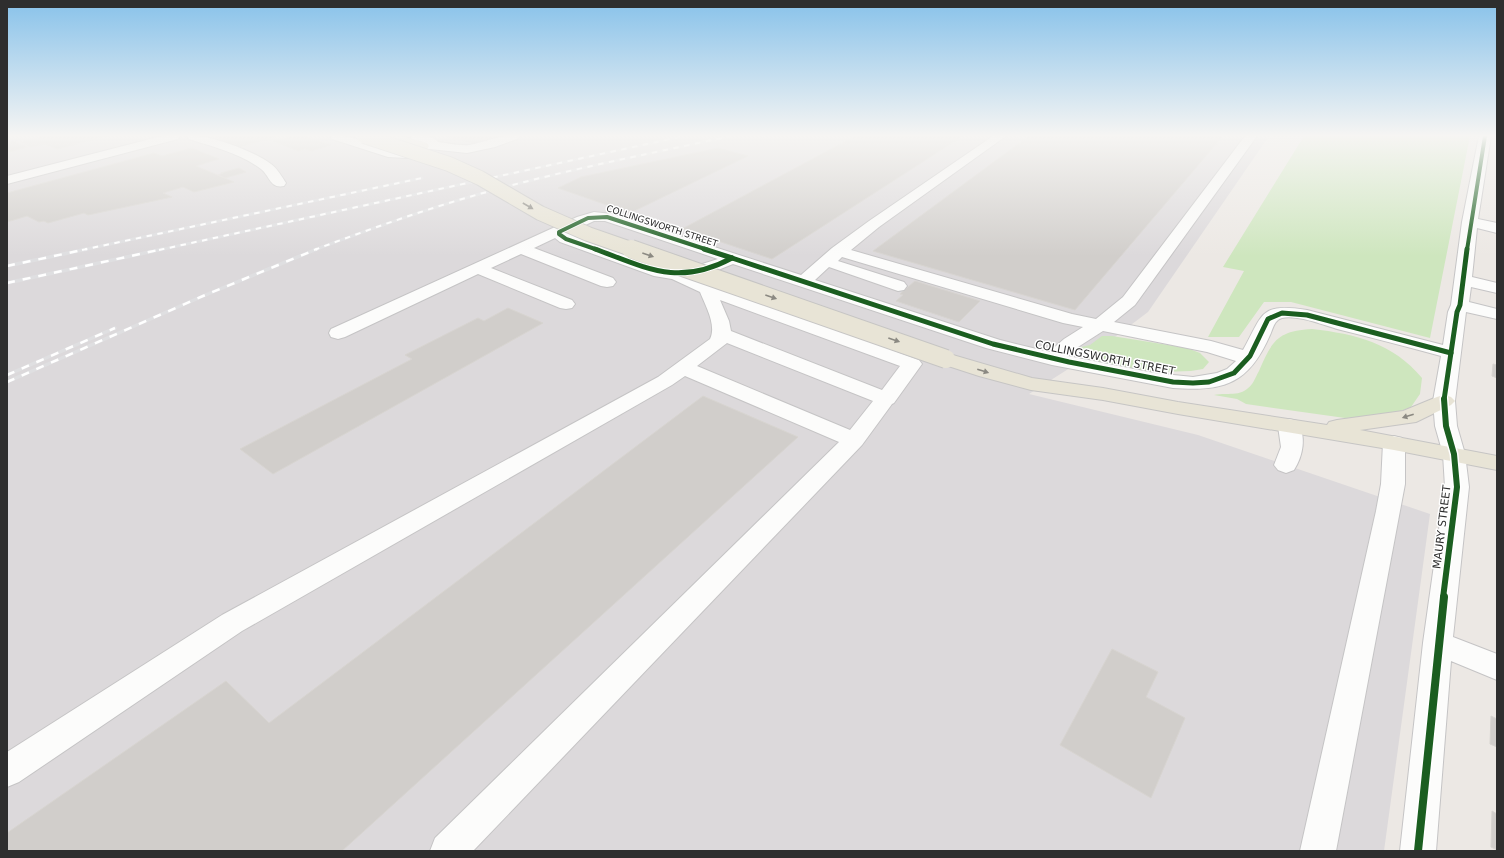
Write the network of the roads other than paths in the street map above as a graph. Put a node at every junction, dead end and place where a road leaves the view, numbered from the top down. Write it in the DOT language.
graph roads {
  1 [pos="21,176"];
  2 [pos="273,176"];
  3 [pos="476,176"];
  4 [pos="499,176"];
  5 [pos="944,176"];
  6 [pos="1221,176"];
  7 [pos="1485,176"];
  8 [pos="7,180"];
  9 [pos="279,183"];
  10 [pos="1470,222"];
  11 [pos="1497,228"];
  12 [pos="559,232"];
  13 [pos="520,248"];
  14 [pos="832,256"];
  15 [pos="732,258"];
  16 [pos="477,268"];
  17 [pos="678,275"];
  18 [pos="1463,280"];
  19 [pos="607,282"];
  20 [pos="804,282"];
  21 [pos="898,286"];
  22 [pos="1497,288"];
  23 [pos="707,289"];
  24 [pos="566,304"];
  25 [pos="1460,305"];
  26 [pos="1497,314"];
  27 [pos="1100,325"];
  28 [pos="338,333"];
  29 [pos="722,334"];
  30 [pos="1451,353"];
  31 [pos="952,354"];
  32 [pos="1248,358"];
  33 [pos="1052,359"];
  34 [pos="684,368"];
  35 [pos="887,399"];
  36 [pos="1444,401"];
  37 [pos="1289,426"];
  38 [pos="1315,430"];
  39 [pos="854,440"];
  40 [pos="1394,442"];
  41 [pos="1454,454"];
  42 [pos="1497,463"];
  43 [pos="1286,465"];
  44 [pos="1438,642"];
  45 [pos="1497,667"];
  46 [pos="7,771"];
  47 [pos="448,851"];
  48 [pos="1318,851"];
  49 [pos="1418,851"];
  1 -- 8 [label="street"];
  2 -- 9 [label="street"];
  3 -- 31 [label="main road, COLLINGSWORTH STREET, one-way, bridge"];
  4 -- 31 [label="main road, COLLINGSWORTH STREET"];
  5 -- 14 [label="street"];
  6 -- 27 [label="street"];
  7 -- 10 [label="street, MAURY STREET"];
  10 -- 11 [label="street"];
  10 -- 18 [label="street, MAURY STREET"];
  12 -- 13 [label="street"];
  12 -- 15 [label="street, COLLINGSWORTH STREET"];
  12 -- 17 [label="street, COLLINGSWORTH STREET"];
  13 -- 16 [label="street"];
  13 -- 19 [label="street"];
  14 -- 20 [label="street"];
  14 -- 21 [label="street"];
  14 -- 27 [label="street"];
  15 -- 17 [label="street, COLLINGSWORTH STREET"];
  15 -- 20 [label="street, COLLINGSWORTH STREET"];
  16 -- 24 [label="street"];
  16 -- 28 [label="street"];
  17 -- 23 [label="street"];
  18 -- 22 [label="street"];
  18 -- 25 [label="street, MAURY STREET"];
  20 -- 33 [label="street, COLLINGSWORTH STREET"];
  23 -- 29 [label="street"];
  23 -- 35 [label="street"];
  25 -- 26 [label="street"];
  25 -- 30 [label="street, MAURY STREET"];
  27 -- 32 [label="street"];
  27 -- 33 [label="street"];
  29 -- 34 [label="street"];
  29 -- 35 [label="street"];
  30 -- 32 [label="street, COLLINGSWORTH STREET"];
  30 -- 36 [label="street, MAURY STREET"];
  31 -- 37 [label="main road, COLLINGSWORTH STREET"];
  32 -- 33 [label="street, COLLINGSWORTH STREET"];
  34 -- 39 [label="street"];
  34 -- 46 [label="street"];
  35 -- 39 [label="street"];
  36 -- 38 [label="main road, one-way"];
  36 -- 41 [label="street, MAURY STREET"];
  37 -- 38 [label="main road, COLLINGSWORTH STREET"];
  37 -- 43 [label="street"];
  38 -- 40 [label="main road, COLLINGSWORTH STREET"];
  39 -- 47 [label="street"];
  40 -- 41 [label="main road, COLLINGSWORTH STREET"];
  40 -- 48 [label="street"];
  41 -- 42 [label="main road, COLLINGSWORTH STREET"];
  41 -- 44 [label="street, MAURY STREET"];
  44 -- 45 [label="street"];
  44 -- 49 [label="street, MAURY STREET"];
}
